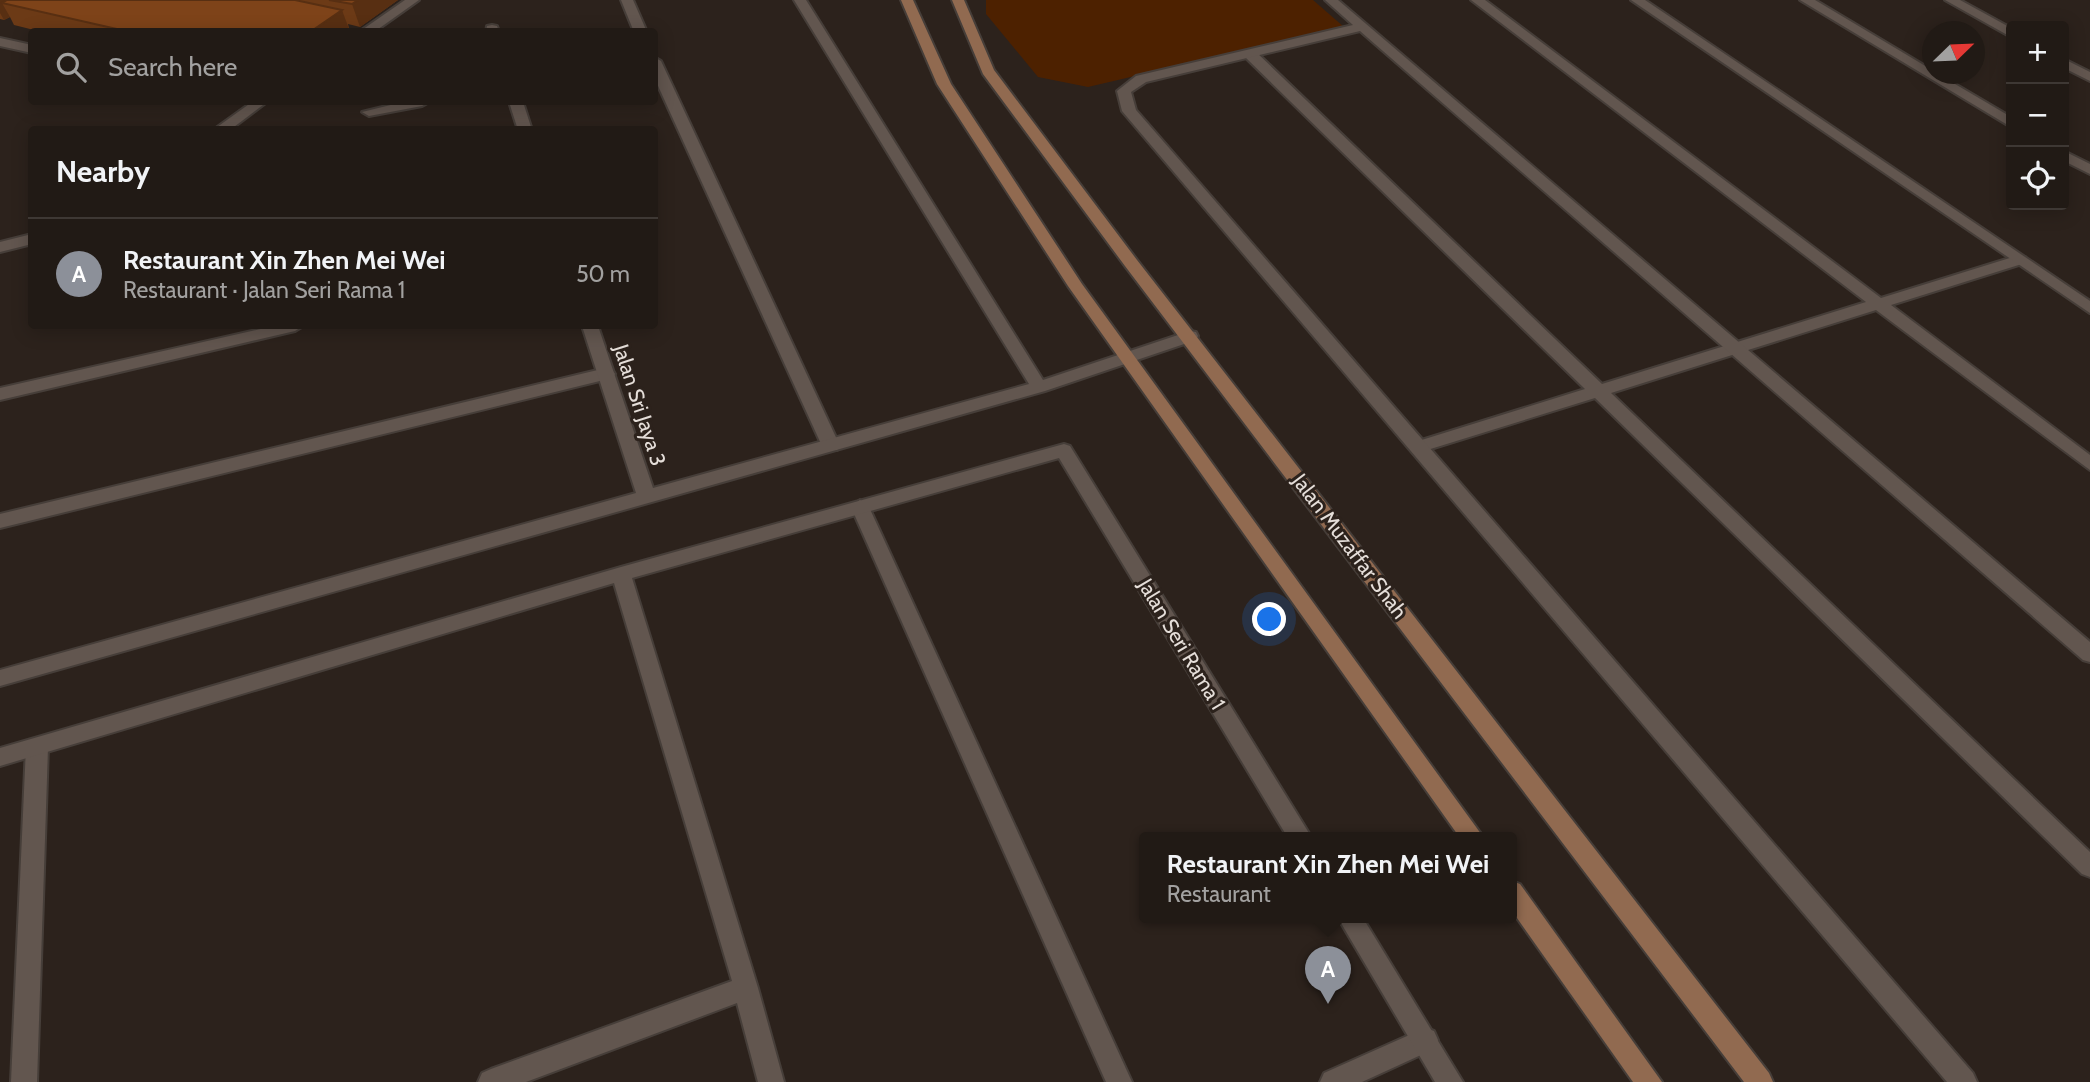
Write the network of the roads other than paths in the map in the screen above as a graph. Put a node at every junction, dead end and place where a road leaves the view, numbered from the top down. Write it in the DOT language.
graph roads {
  1 [pos="413,0"];
  2 [pos="627,0"];
  3 [pos="800,0"];
  4 [pos="907,0"];
  5 [pos="958,0"];
  6 [pos="1331,0"];
  7 [pos="1477,0"];
  8 [pos="1637,0"];
  9 [pos="1806,0"];
  10 [pos="1951,0"];
  11 [pos="1362,27"];
  12 [pos="371,28"];
  13 [pos="639,28"];
  14 [pos="2006,30"];
  15 [pos="0,42"];
  16 [pos="28,48"];
  17 [pos="1250,54"];
  18 [pos="2069,66"];
  19 [pos="658,70"];
  20 [pos="2090,77"];
  21 [pos="256,105"];
  22 [pos="406,105"];
  23 [pos="517,105"];
  24 [pos="369,112"];
  25 [pos="2006,120"];
  26 [pos="226,126"];
  27 [pos="524,126"];
  28 [pos="2069,158"];
  29 [pos="2090,170"];
  30 [pos="28,240"];
  31 [pos="0,247"];
  32 [pos="2019,260"];
  33 [pos="1878,303"];
  34 [pos="2090,308"];
  35 [pos="282,329"];
  36 [pos="591,329"];
  37 [pos="1190,336"];
  38 [pos="1735,348"];
  39 [pos="1128,357"];
  40 [pos="606,374"];
  41 [pos="1039,387"];
  42 [pos="1597,391"];
  43 [pos="0,394"];
  44 [pos="831,446"];
  45 [pos="1418,447"];
  46 [pos="2090,464"];
  47 [pos="647,499"];
  48 [pos="860,507"];
  49 [pos="0,521"];
  50 [pos="621,574"];
  51 [pos="2090,654"];
  52 [pos="0,678"];
  53 [pos="37,747"];
  54 [pos="0,757"];
  55 [pos="1297,832"];
  56 [pos="1469,832"];
  57 [pos="2090,867"];
  58 [pos="1517,899"];
  59 [pos="1353,923"];
  60 [pos="746,988"];
  61 [pos="1424,1040"];
  62 [pos="24,1082"];
  63 [pos="491,1082"];
  64 [pos="771,1082"];
  65 [pos="1119,1082"];
  66 [pos="1333,1082"];
  67 [pos="1450,1082"];
  68 [pos="1648,1082"];
  69 [pos="1760,1082"];
  70 [pos="1964,1082"];
  1 -- 12 [label="street"];
  2 -- 13 [label="street"];
  3 -- 41 [label="street"];
  4 -- 39 [label="main road"];
  5 -- 37 [label="main road, Jalan Muzaffar Shah"];
  6 -- 11 [label="street"];
  7 -- 33 [label="street"];
  8 -- 32 [label="street"];
  9 -- 25 [label="street"];
  10 -- 14 [label="street"];
  11 -- 17 [label="street"];
  11 -- 38 [label="street"];
  15 -- 16 [label="street"];
  17 -- 42 [label="street"];
  17 -- 45 [label="street"];
  18 -- 20 [label="street"];
  19 -- 44 [label="street"];
  21 -- 26 [label="street"];
  22 -- 24 [label="street"];
  23 -- 27 [label="street"];
  28 -- 29 [label="street"];
  30 -- 31 [label="street"];
  32 -- 33 [label="street"];
  32 -- 34 [label="street"];
  33 -- 38 [label="street"];
  33 -- 46 [label="street"];
  35 -- 43 [label="street"];
  36 -- 40 [label="street, Jalan Sri Jaya 3"];
  37 -- 39 [label="street"];
  37 -- 69 [label="main road, Jalan Muzaffar Shah"];
  38 -- 42 [label="street"];
  38 -- 51 [label="street"];
  39 -- 41 [label="street"];
  39 -- 56 [label="main road"];
  40 -- 47 [label="street, Jalan Sri Jaya 3"];
  40 -- 49 [label="street"];
  41 -- 44 [label="street"];
  42 -- 45 [label="street"];
  42 -- 57 [label="street"];
  44 -- 47 [label="street"];
  45 -- 70 [label="street"];
  47 -- 52 [label="street"];
  48 -- 50 [label="street"];
  48 -- 55 [label="street, Jalan Seri Rama 1"];
  48 -- 65 [label="street"];
  50 -- 53 [label="street"];
  50 -- 60 [label="street"];
  53 -- 54 [label="street"];
  53 -- 62 [label="street"];
  58 -- 68 [label="main road"];
  59 -- 61 [label="street"];
  60 -- 63 [label="street"];
  60 -- 64 [label="street"];
  61 -- 66 [label="street"];
  61 -- 67 [label="street"];
}
